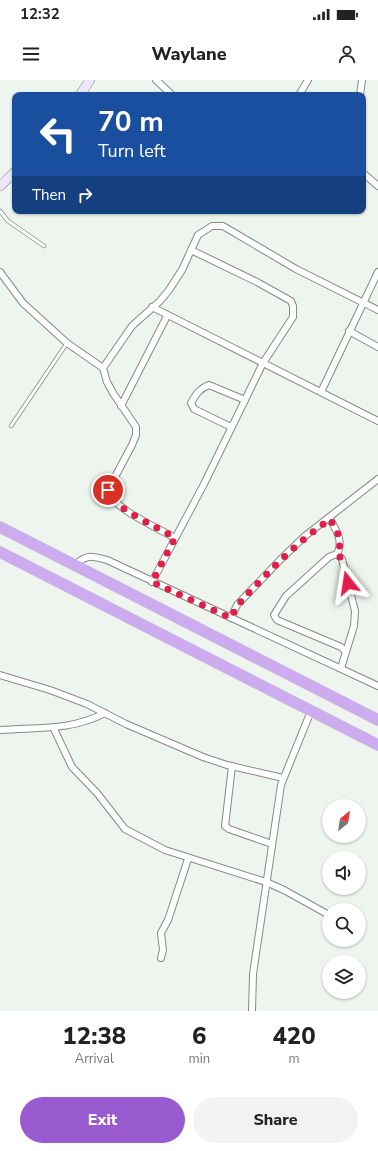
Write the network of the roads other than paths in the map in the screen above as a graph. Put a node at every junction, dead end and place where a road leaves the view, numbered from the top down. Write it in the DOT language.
graph roads {
  1 [pos="90,80"];
  2 [pos="156,80"];
  3 [pos="308,80"];
  4 [pos="362,80"];
  5 [pos="82,92"];
  6 [pos="169,92"];
  7 [pos="301,92"];
  8 [pos="360,92"];
  9 [pos="12,175"];
  10 [pos="366,175"];
  11 [pos="377,183"];
  12 [pos="0,186"];
  13 [pos="0,211"];
  14 [pos="44,246"];
  15 [pos="191,250"];
  16 [pos="0,272"];
  17 [pos="378,272"];
  18 [pos="363,302"];
  19 [pos="152,307"];
  20 [pos="378,310"];
  21 [pos="167,316"];
  22 [pos="349,331"];
  23 [pos="68,343"];
  24 [pos="378,347"];
  25 [pos="263,363"];
  26 [pos="103,368"];
  27 [pos="321,392"];
  28 [pos="245,400"];
  29 [pos="121,406"];
  30 [pos="378,421"];
  31 [pos="11,426"];
  32 [pos="232,428"];
  33 [pos="377,482"];
  34 [pos="330,519"];
  35 [pos="0,527"];
  36 [pos="175,538"];
  37 [pos="0,552"];
  38 [pos="337,554"];
  39 [pos="75,565"];
  40 [pos="152,582"];
  41 [pos="231,618"];
  42 [pos="345,651"];
  43 [pos="340,668"];
  44 [pos="0,675"];
  45 [pos="378,686"];
  46 [pos="311,711"];
  47 [pos="105,713"];
  48 [pos="378,719"];
  49 [pos="54,729"];
  50 [pos="0,730"];
  51 [pos="378,745"];
  52 [pos="232,766"];
  53 [pos="283,778"];
  54 [pos="272,844"];
  55 [pos="188,859"];
  56 [pos="266,882"];
  57 [pos="322,911"];
  58 [pos="161,958"];
  59 [pos="252,1011"];
  1 -- 5 [label="street"];
  2 -- 6 [label="street"];
  3 -- 7 [label="street"];
  4 -- 8 [label="street"];
  9 -- 12 [label="street"];
  10 -- 11 [label="street"];
  13 -- 14 [label="lane"];
  15 -- 18 [label="street"];
  15 -- 19 [label="street"];
  15 -- 25 [label="street"];
  16 -- 23 [label="street"];
  17 -- 18 [label="street"];
  18 -- 20 [label="street"];
  18 -- 22 [label="street"];
  19 -- 21 [label="street"];
  19 -- 26 [label="street"];
  21 -- 25 [label="street"];
  21 -- 29 [label="street"];
  22 -- 24 [label="street"];
  22 -- 27 [label="street"];
  23 -- 26 [label="street"];
  23 -- 31 [label="lane"];
  25 -- 27 [label="street"];
  25 -- 28 [label="street"];
  26 -- 29 [label="street"];
  27 -- 30 [label="street"];
  28 -- 32 [label="street"];
  28 -- 32 [label="street"];
  29 -- 36 [label="street"];
  32 -- 36 [label="street"];
  33 -- 34 [label="street"];
  34 -- 38 [label="street"];
  34 -- 41 [label="street"];
  35 -- 39 [label="highway"];
  36 -- 40 [label="street"];
  37 -- 46 [label="highway"];
  38 -- 42 [label="street"];
  38 -- 42 [label="street"];
  39 -- 40 [label="street"];
  39 -- 48 [label="highway"];
  40 -- 41 [label="street"];
  41 -- 43 [label="street"];
  42 -- 43 [label="street"];
  43 -- 45 [label="street"];
  44 -- 47 [label="street"];
  46 -- 51 [label="highway"];
  46 -- 53 [label="street"];
  47 -- 49 [label="street"];
  47 -- 52 [label="street"];
  49 -- 50 [label="street"];
  49 -- 55 [label="street"];
  52 -- 53 [label="street"];
  52 -- 54 [label="street"];
  53 -- 54 [label="street"];
  54 -- 56 [label="street"];
  55 -- 56 [label="street"];
  55 -- 58 [label="street"];
  56 -- 57 [label="street"];
  56 -- 59 [label="street"];
}
